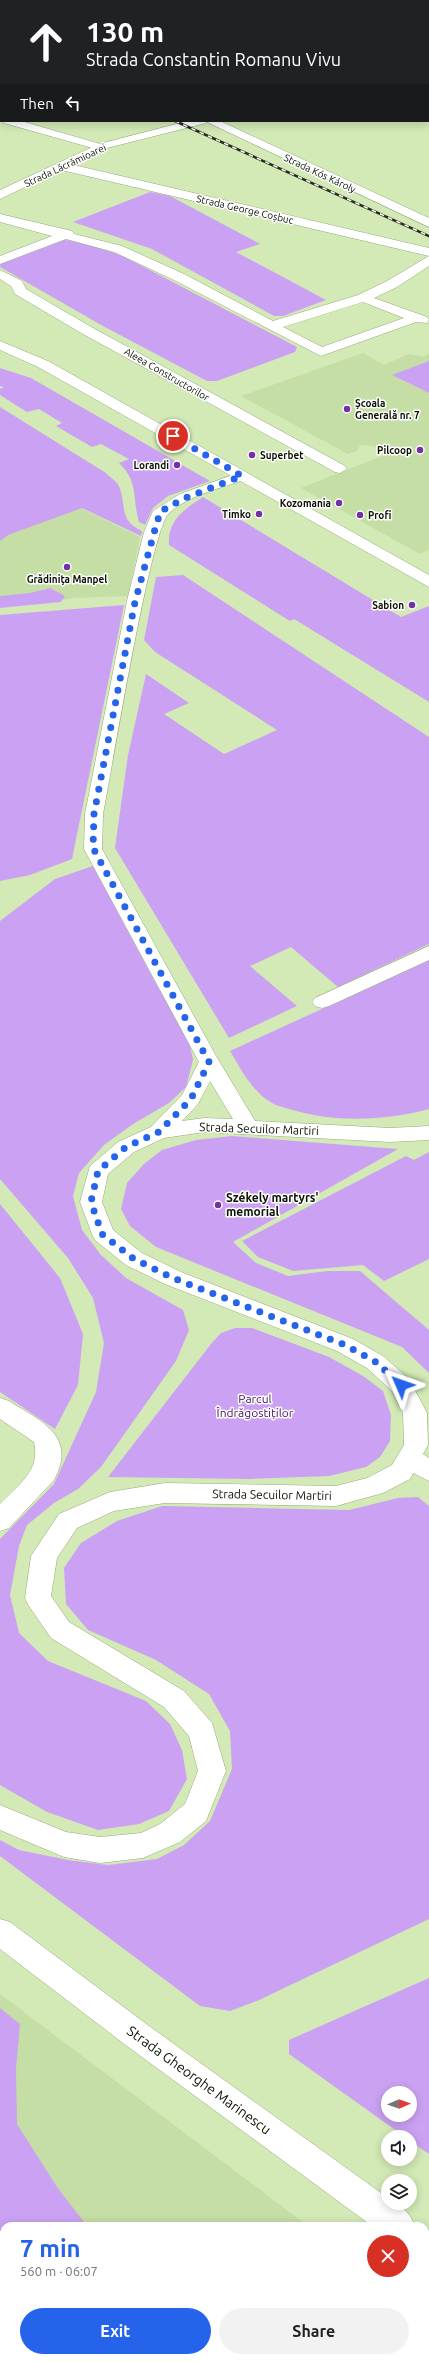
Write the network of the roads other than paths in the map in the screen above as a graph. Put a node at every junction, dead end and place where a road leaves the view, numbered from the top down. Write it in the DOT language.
graph roads {
  1 [pos="12,122"];
  2 [pos="198,122"];
  3 [pos="213,122"];
  4 [pos="100,147"];
  5 [pos="61,166"];
  6 [pos="0,195"];
  7 [pos="0,218"];
  8 [pos="429,223"];
  9 [pos="68,234"];
  10 [pos="429,252"];
  11 [pos="0,260"];
  12 [pos="429,260"];
  13 [pos="0,274"];
  14 [pos="363,298"];
  15 [pos="423,320"];
  16 [pos="270,326"];
  17 [pos="0,345"];
  18 [pos="340,469"];
  19 [pos="242,476"];
  20 [pos="429,582"];
  21 [pos="429,952"];
  22 [pos="322,1002"];
  23 [pos="209,1062"];
  24 [pos="248,1127"];
  25 [pos="159,1132"];
  26 [pos="429,1133"];
  27 [pos="0,1407"];
  28 [pos="420,1464"];
  29 [pos="0,1520"];
  30 [pos="0,1817"];
  31 [pos="0,1932"];
  32 [pos="394,2222"];
  1 -- 4 [label="street"];
  2 -- 4 [label="street, Strada Lăcrămioarei"];
  3 -- 8 [label="street, Strada Kós Károly"];
  4 -- 5 [label="street, Strada Lăcrămioarei"];
  5 -- 6 [label="street, Strada Lăcrămioarei"];
  5 -- 10 [label="street, Strada George Coșbuc"];
  7 -- 9 [label="street"];
  9 -- 11 [label="street"];
  9 -- 16 [label="street"];
  12 -- 14 [label="street"];
  13 -- 18 [label="street, Aleea Constructorilor"];
  14 -- 15 [label="street"];
  14 -- 16 [label="street"];
  15 -- 16 [label="street"];
  17 -- 19 [label="street"];
  19 -- 20 [label="street"];
  19 -- 23 [label="street"];
  21 -- 22 [label="street"];
  23 -- 24 [label="street"];
  23 -- 25 [label="street"];
  24 -- 25 [label="street, Strada Secuilor Martiri"];
  24 -- 26 [label="street, Strada Secuilor Martiri"];
  25 -- 28 [label="street, Strada Secuilor Martiri"];
  27 -- 29 [label="street"];
  28 -- 30 [label="street, Strada Secuilor Martiri"];
  31 -- 32 [label="street, Strada Gheorghe Marinescu"];
}
